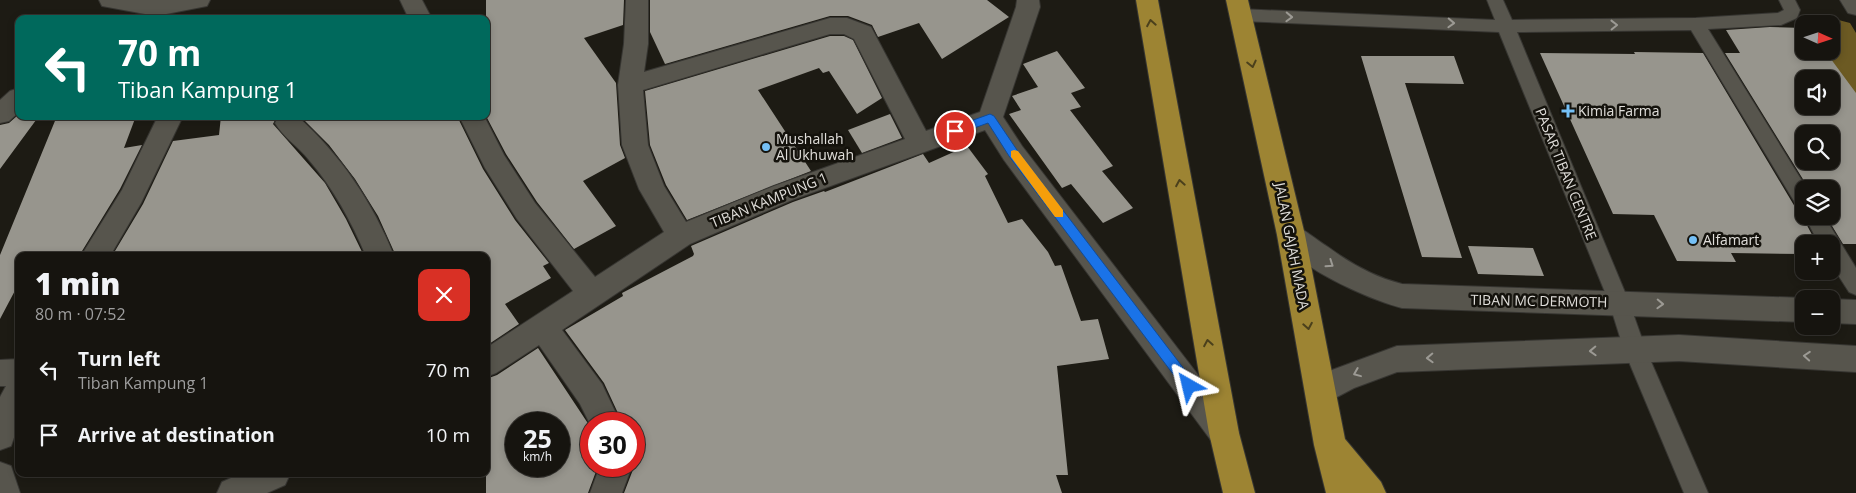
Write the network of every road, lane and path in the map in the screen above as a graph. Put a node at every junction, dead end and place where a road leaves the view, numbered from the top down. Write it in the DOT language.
graph roads {
  1 [pos="110,0"];
  2 [pos="199,0"];
  3 [pos="211,0"];
  4 [pos="411,0"];
  5 [pos="637,0"];
  6 [pos="1028,0"];
  7 [pos="1147,0"];
  8 [pos="1495,0"];
  9 [pos="1851,0"];
  10 [pos="1238,7"];
  11 [pos="1789,7"];
  12 [pos="1856,7"];
  13 [pos="147,14"];
  14 [pos="206,15"];
  15 [pos="419,15"];
  16 [pos="1696,24"];
  17 [pos="1506,26"];
  18 [pos="630,85"];
  19 [pos="15,101"];
  20 [pos="0,114"];
  21 [pos="990,118"];
  22 [pos="169,120"];
  23 [pos="473,120"];
  24 [pos="288,123"];
  25 [pos="920,143"];
  26 [pos="1795,186"];
  27 [pos="1292,235"];
  28 [pos="680,236"];
  29 [pos="97,252"];
  30 [pos="378,252"];
  31 [pos="1840,260"];
  32 [pos="1856,286"];
  33 [pos="592,294"];
  34 [pos="1618,302"];
  35 [pos="1795,310"];
  36 [pos="1840,311"];
  37 [pos="1856,312"];
  38 [pos="544,328"];
  39 [pos="1635,350"];
  40 [pos="1856,359"];
  41 [pos="490,362"];
  42 [pos="0,372"];
  43 [pos="15,372"];
  44 [pos="1320,392"];
  45 [pos="15,398"];
  46 [pos="600,412"];
  47 [pos="1224,433"];
  48 [pos="0,436"];
  49 [pos="1330,445"];
  50 [pos="0,477"];
  51 [pos="268,477"];
  52 [pos="612,477"];
  53 [pos="1233,491"];
  54 [pos="4,493"];
  55 [pos="233,493"];
  56 [pos="606,493"];
  57 [pos="1342,493"];
  58 [pos="1370,493"];
  59 [pos="1696,493"];
  1 -- 13 [label="street"];
  2 -- 13 [label="street"];
  3 -- 14 [label="street"];
  4 -- 15 [label="street"];
  5 -- 18 [label="street"];
  6 -- 21 [label="street"];
  47 -- 7 [label="highway, one-way"];
  8 -- 17 [label="lane, PASAR TIBAN CENTRE"];
  9 -- 12 [label="street"];
  10 -- 17 [label="lane, one-way"];
  10 -- 27 [label="highway, JALAN GAJAH MADA, one-way"];
  11 -- 16 [label="lane"];
  17 -- 16 [label="lane, one-way"];
  16 -- 26 [label="lane"];
  17 -- 34 [label="lane, PASAR TIBAN CENTRE"];
  18 -- 25 [label="street"];
  18 -- 28 [label="street"];
  19 -- 20 [label="street"];
  21 -- 25 [label="street, TIBAN KAMPUNG 1"];
  21 -- 47 [label="street"];
  22 -- 29 [label="street"];
  23 -- 33 [label="street"];
  24 -- 30 [label="street"];
  25 -- 28 [label="street, TIBAN KAMPUNG 1"];
  27 -- 34 [label="street, TIBAN MC DERMOTH, one-way"];
  27 -- 44 [label="highway, JALAN GAJAH MADA, one-way"];
  28 -- 33 [label="street, TIBAN KAMPUNG 1"];
  31 -- 32 [label="lane"];
  33 -- 38 [label="street, TIBAN KAMPUNG 1"];
  34 -- 35 [label="street, TIBAN MC DERMOTH, one-way"];
  34 -- 39 [label="lane, PASAR TIBAN CENTRE"];
  36 -- 37 [label="street"];
  38 -- 41 [label="street, TIBAN KAMPUNG 1"];
  38 -- 46 [label="street"];
  40 -- 39 [label="street, one-way"];
  39 -- 44 [label="street, one-way"];
  39 -- 59 [label="lane, PASAR TIBAN CENTRE"];
  42 -- 43 [label="street"];
  44 -- 49 [label="highway, JALAN GAJAH MADA"];
  45 -- 48 [label="street"];
  47 -- 53 [label="highway"];
  49 -- 57 [label="highway, JALAN GAJAH MADA"];
  49 -- 58 [label="highway"];
  50 -- 54 [label="street"];
  51 -- 55 [label="street"];
  52 -- 56 [label="street"];
}
